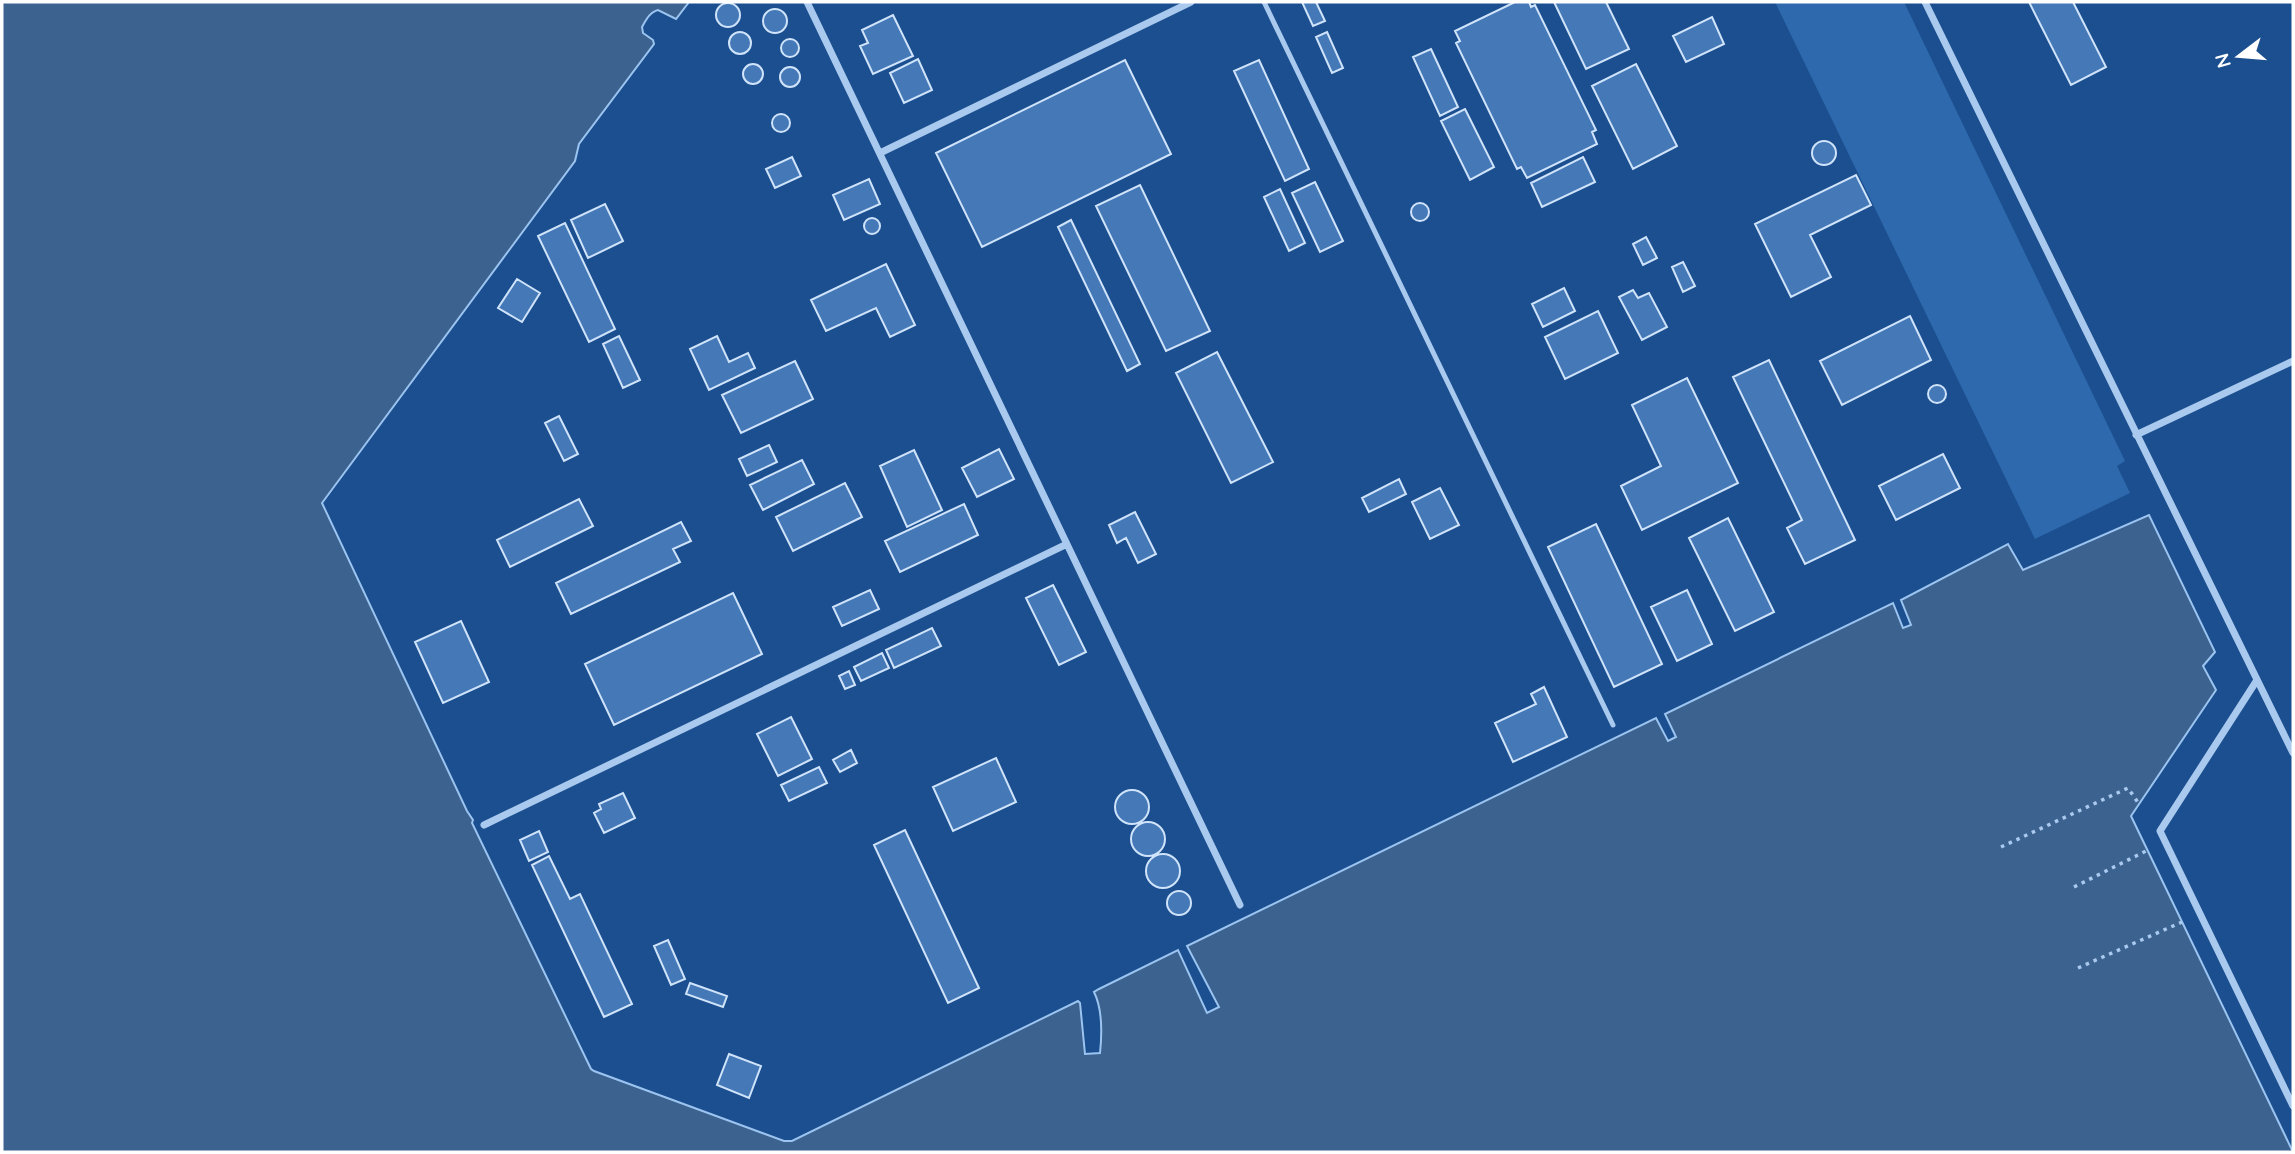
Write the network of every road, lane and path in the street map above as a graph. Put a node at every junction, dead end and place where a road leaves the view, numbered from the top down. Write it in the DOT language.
graph roads {
  1 [pos="807,2"];
  2 [pos="1191,2"];
  3 [pos="1264,2"];
  4 [pos="1925,2"];
  5 [pos="880,153"];
  6 [pos="2293,361"];
  7 [pos="2136,435"];
  8 [pos="1067,544"];
  9 [pos="2257,680"];
  10 [pos="1613,725"];
  11 [pos="2293,753"];
  12 [pos="2138,804"];
  13 [pos="484,825"];
  14 [pos="2001,847"];
  15 [pos="2148,850"];
  16 [pos="2074,887"];
  17 [pos="1240,905"];
  18 [pos="2182,922"];
  19 [pos="2078,968"];
  20 [pos="2293,1106"];
  1 -- 5 [label="street"];
  2 -- 5 [label="street"];
  3 -- 10 [label="lane"];
  4 -- 7 [label="street"];
  5 -- 8 [label="street"];
  6 -- 7 [label="street"];
  7 -- 9 [label="street"];
  8 -- 13 [label="street"];
  8 -- 17 [label="street"];
  9 -- 11 [label="street"];
  9 -- 20 [label="street"];
  12 -- 14 [label="path"];
  15 -- 16 [label="path"];
  18 -- 19 [label="path"];
}
